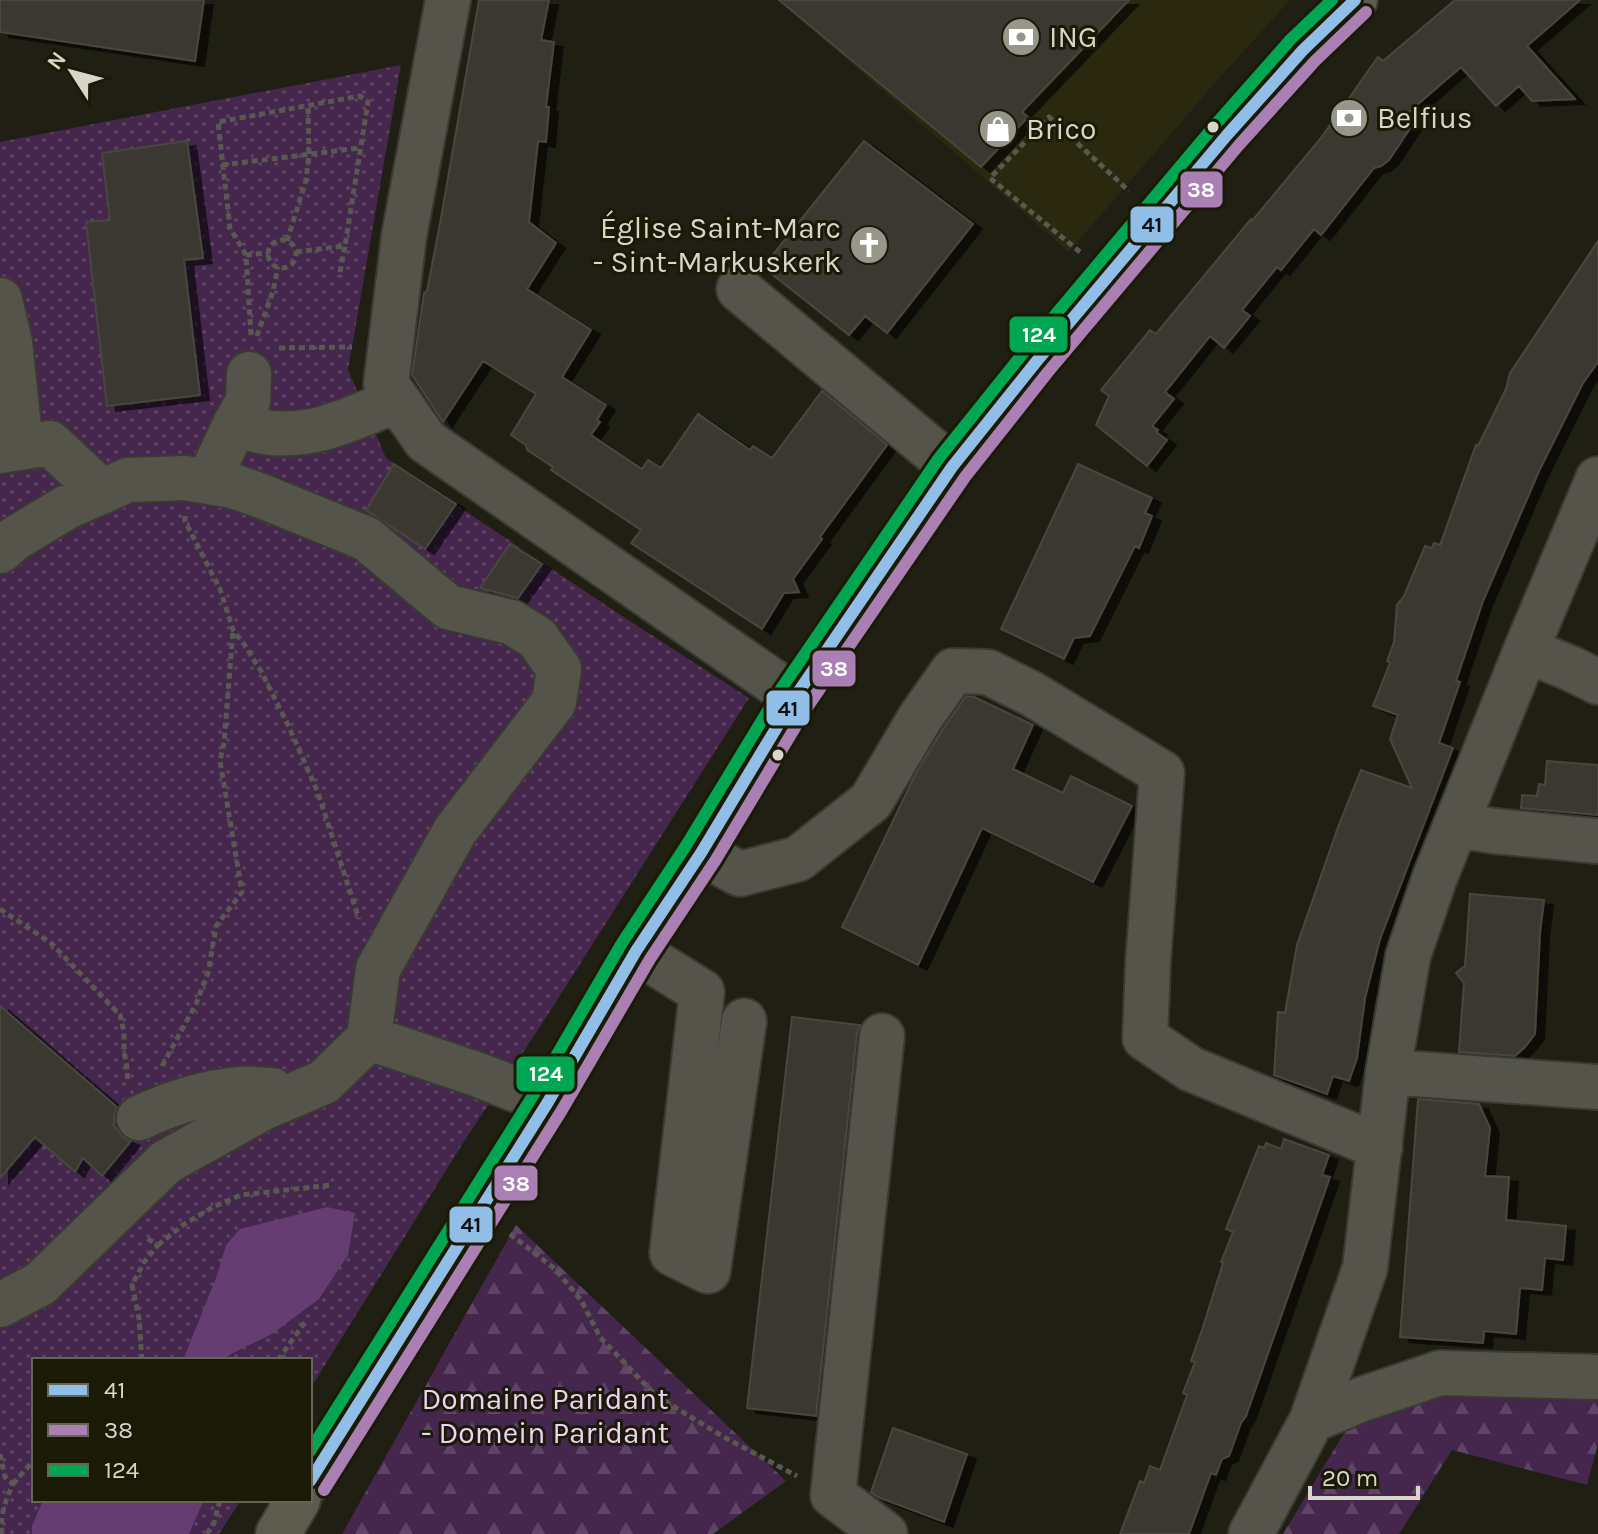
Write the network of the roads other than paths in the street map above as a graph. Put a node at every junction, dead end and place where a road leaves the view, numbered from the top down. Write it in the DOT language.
graph roads {
  1 [pos="448,0"];
  2 [pos="1355,0"];
  3 [pos="739,289"];
  4 [pos="0,300"];
  5 [pos="251,361"];
  6 [pos="397,400"];
  7 [pos="235,424"];
  8 [pos="10,448"];
  9 [pos="952,467"];
  10 [pos="1598,479"];
  11 [pos="196,480"];
  12 [pos="102,492"];
  13 [pos="0,551"];
  14 [pos="1526,650"];
  15 [pos="1598,682"];
  16 [pos="795,697"];
  17 [pos="1457,825"];
  18 [pos="1598,841"];
  19 [pos="701,853"];
  20 [pos="636,951"];
  21 [pos="744,1021"];
  22 [pos="882,1036"];
  23 [pos="369,1038"];
  24 [pos="1388,1072"];
  25 [pos="1598,1087"];
  26 [pos="282,1100"];
  27 [pos="133,1102"];
  28 [pos="548,1102"];
  29 [pos="1380,1147"];
  30 [pos="0,1305"];
  31 [pos="1598,1377"];
  32 [pos="1312,1420"];
  33 [pos="312,1478"];
  34 [pos="297,1502"];
  35 [pos="278,1534"];
  36 [pos="885,1534"];
  37 [pos="1251,1534"];
  1 -- 6 [label="street"];
  2 -- 9 [label="main road"];
  3 -- 9 [label="street"];
  4 -- 8 [label="street"];
  5 -- 7 [label="street"];
  6 -- 7 [label="street"];
  6 -- 16 [label="street"];
  7 -- 11 [label="street"];
  8 -- 12 [label="street"];
  9 -- 16 [label="main road"];
  10 -- 14 [label="street"];
  11 -- 12 [label="street"];
  11 -- 23 [label="street"];
  12 -- 13 [label="street"];
  14 -- 15 [label="street"];
  14 -- 17 [label="street"];
  16 -- 19 [label="main road"];
  17 -- 18 [label="street"];
  17 -- 24 [label="street"];
  19 -- 20 [label="main road"];
  19 -- 29 [label="street"];
  20 -- 21 [label="street"];
  20 -- 28 [label="main road"];
  22 -- 36 [label="street"];
  23 -- 26 [label="street"];
  23 -- 28 [label="street"];
  24 -- 25 [label="street"];
  24 -- 29 [label="street"];
  26 -- 27 [label="street"];
  26 -- 30 [label="street"];
  28 -- 33 [label="main road"];
  29 -- 32 [label="street"];
  31 -- 32 [label="street"];
  32 -- 37 [label="street"];
  34 -- 35 [label="main road"];
}
